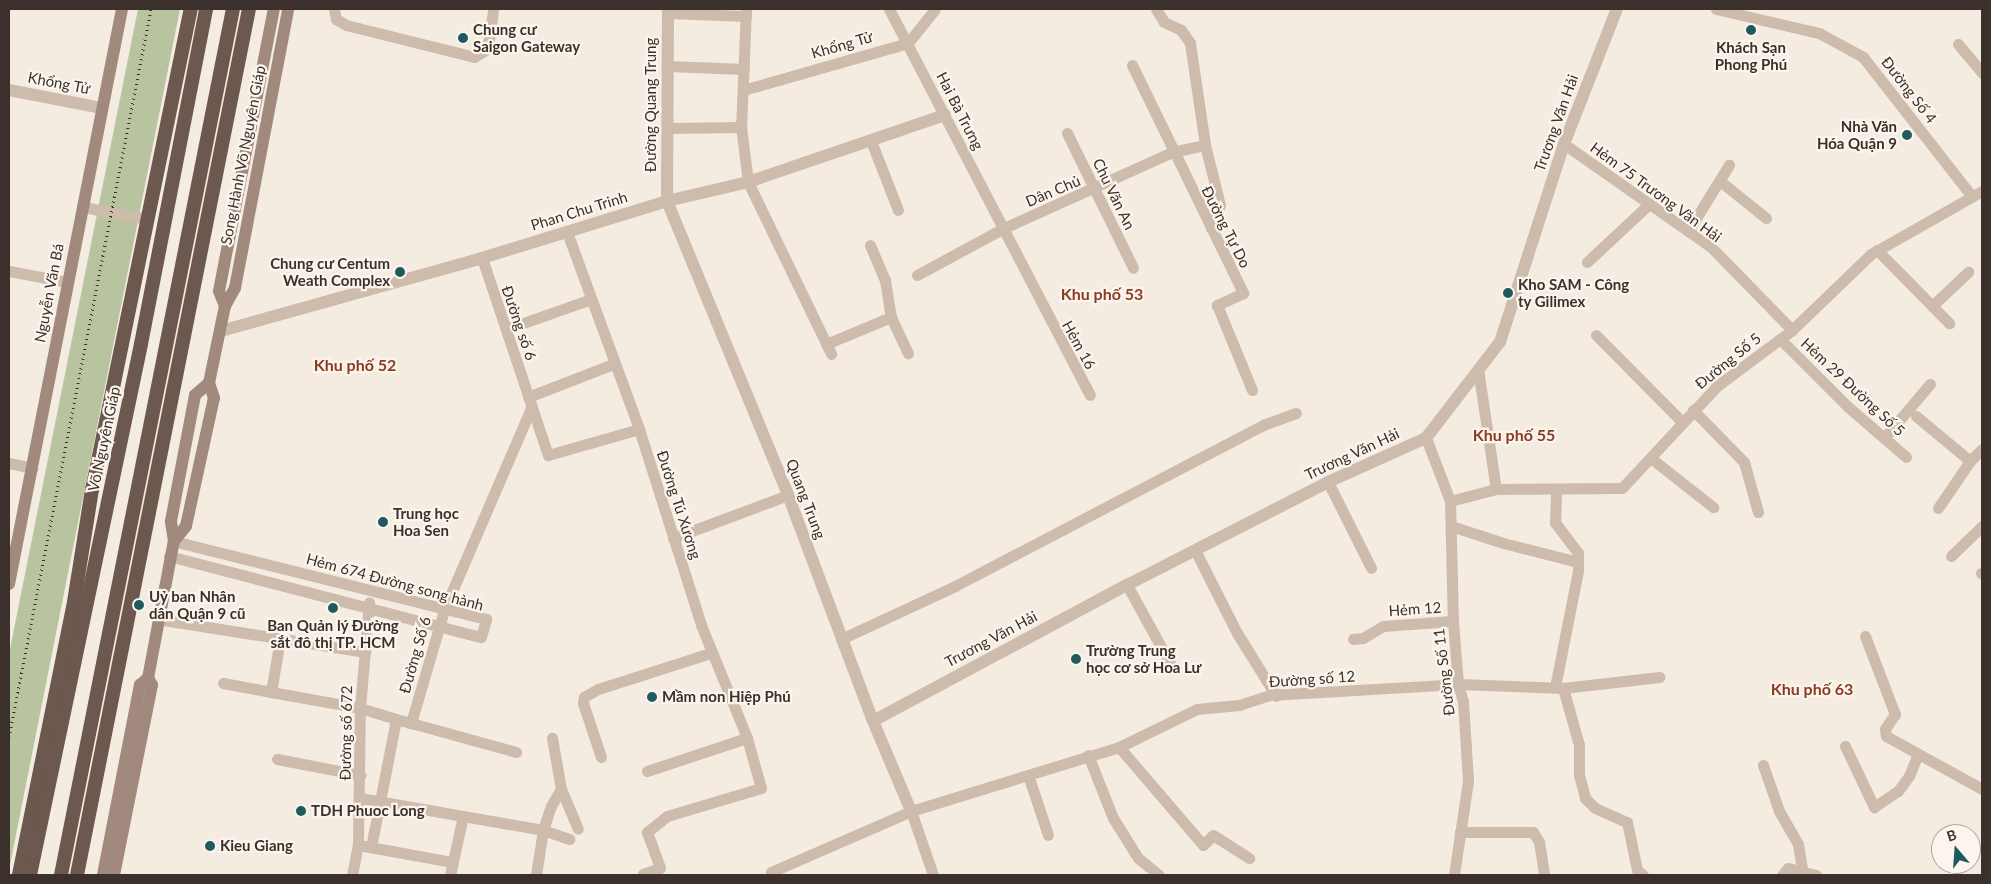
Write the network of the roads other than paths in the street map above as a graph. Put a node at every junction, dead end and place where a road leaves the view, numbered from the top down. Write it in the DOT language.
graph roads {
  1 [pos="122,9"];
  2 [pos="191,9"];
  3 [pos="206,9"];
  4 [pos="233,9"];
  5 [pos="249,9"];
  6 [pos="274,9"];
  7 [pos="288,9"];
  8 [pos="334,9"];
  9 [pos="493,9"];
  10 [pos="888,9"];
  11 [pos="935,9"];
  12 [pos="1156,9"];
  13 [pos="1617,9"];
  14 [pos="1716,9"];
  15 [pos="668,11"];
  16 [pos="746,12"];
  17 [pos="908,43"];
  18 [pos="1958,44"];
  19 [pos="1132,65"];
  20 [pos="668,66"];
  21 [pos="744,69"];
  22 [pos="1982,73"];
  23 [pos="9,90"];
  24 [pos="743,90"];
  25 [pos="102,108"];
  26 [pos="945,115"];
  27 [pos="741,127"];
  28 [pos="668,128"];
  29 [pos="1067,133"];
  30 [pos="871,142"];
  31 [pos="1564,144"];
  32 [pos="1205,146"];
  33 [pos="1172,152"];
  34 [pos="1729,165"];
  35 [pos="1720,180"];
  36 [pos="748,182"];
  37 [pos="1095,189"];
  38 [pos="1977,193"];
  39 [pos="667,201"];
  40 [pos="1649,204"];
  41 [pos="83,207"];
  42 [pos="898,210"];
  43 [pos="1766,218"];
  44 [pos="148,219"];
  45 [pos="1004,228"];
  46 [pos="1211,228"];
  47 [pos="1688,231"];
  48 [pos="568,232"];
  49 [pos="870,245"];
  50 [pos="1877,250"];
  51 [pos="482,258"];
  52 [pos="1587,262"];
  53 [pos="1133,268"];
  54 [pos="9,271"];
  55 [pos="1968,272"];
  56 [pos="917,275"];
  57 [pos="68,282"];
  58 [pos="590,299"];
  59 [pos="224,306"];
  60 [pos="1932,306"];
  61 [pos="891,317"];
  62 [pos="1950,323"];
  63 [pos="506,329"];
  64 [pos="1792,330"];
  65 [pos="220,331"];
  66 [pos="1596,335"];
  67 [pos="1780,339"];
  68 [pos="908,353"];
  69 [pos="613,364"];
  70 [pos="1478,369"];
  71 [pos="209,382"];
  72 [pos="1930,384"];
  73 [pos="1252,390"];
  74 [pos="1090,394"];
  75 [pos="530,402"];
  76 [pos="1693,410"];
  77 [pos="1296,413"];
  78 [pos="1916,416"];
  79 [pos="1682,422"];
  80 [pos="639,429"];
  81 [pos="1426,438"];
  82 [pos="1884,438"];
  83 [pos="1982,449"];
  84 [pos="1906,457"];
  85 [pos="1652,459"];
  86 [pos="1970,461"];
  87 [pos="9,463"];
  88 [pos="32,468"];
  89 [pos="1328,482"];
  90 [pos="1496,489"];
  91 [pos="92,490"];
  92 [pos="1556,490"];
  93 [pos="788,495"];
  94 [pos="1450,501"];
  95 [pos="1713,507"];
  96 [pos="1938,508"];
  97 [pos="1758,512"];
  98 [pos="102,521"];
  99 [pos="1450,526"];
  100 [pos="1982,526"];
  101 [pos="673,538"];
  102 [pos="174,541"];
  103 [pos="1195,550"];
  104 [pos="169,556"];
  105 [pos="1951,556"];
  106 [pos="1578,562"];
  107 [pos="1371,568"];
  108 [pos="9,584"];
  109 [pos="1127,585"];
  110 [pos="89,588"];
  111 [pos="370,591"];
  112 [pos="73,608"];
  113 [pos="369,608"];
  114 [pos="444,610"];
  115 [pos="158,619"];
  116 [pos="1453,621"];
  117 [pos="440,625"];
  118 [pos="1865,636"];
  119 [pos="280,639"];
  120 [pos="841,639"];
  121 [pos="1353,639"];
  122 [pos="364,652"];
  123 [pos="711,653"];
  124 [pos="1172,667"];
  125 [pos="1658,677"];
  126 [pos="148,678"];
  127 [pos="223,683"];
  128 [pos="1458,684"];
  129 [pos="1559,687"];
  130 [pos="270,692"];
  131 [pos="1276,696"];
  132 [pos="360,708"];
  133 [pos="396,719"];
  134 [pos="872,722"];
  135 [pos="411,723"];
  136 [pos="552,738"];
  137 [pos="747,738"];
  138 [pos="1845,746"];
  139 [pos="1119,747"];
  140 [pos="516,752"];
  141 [pos="1088,755"];
  142 [pos="1917,756"];
  143 [pos="601,757"];
  144 [pos="277,759"];
  145 [pos="1763,765"];
  146 [pos="647,771"];
  147 [pos="360,774"];
  148 [pos="1028,775"];
  149 [pos="561,789"];
  150 [pos="1982,789"];
  151 [pos="360,798"];
  152 [pos="382,802"];
  153 [pos="911,811"];
  154 [pos="463,816"];
  155 [pos="578,829"];
  156 [pos="543,830"];
  157 [pos="1460,832"];
  158 [pos="1048,835"];
  159 [pos="569,838"];
  160 [pos="358,844"];
  161 [pos="371,847"];
  162 [pos="1250,858"];
  163 [pos="452,862"];
  164 [pos="1802,870"];
  165 [pos="643,874"];
  166 [pos="19,875"];
  167 [pos="30,875"];
  168 [pos="62,875"];
  169 [pos="77,875"];
  170 [pos="103,875"];
  171 [pos="114,875"];
  172 [pos="352,875"];
  173 [pos="450,875"];
  174 [pos="536,875"];
  175 [pos="772,875"];
  176 [pos="933,875"];
  177 [pos="1159,875"];
  178 [pos="1454,875"];
  179 [pos="1544,875"];
  180 [pos="1643,875"];
  181 [pos="1782,875"];
  182 [pos="1816,875"];
  1 -- 25 [label="main road, Nguyễn Văn Bá"];
  2 -- 44 [label="highway, Võ Nguyên Giáp"];
  3 -- 98 [label="highway, Võ Nguyên Giáp"];
  4 -- 168 [label="highway"];
  5 -- 169 [label="highway"];
  6 -- 59 [label="main road, Song Hành Võ Nguyên Giáp"];
  7 -- 59 [label="main road, Song Hành Võ Nguyên Giáp"];
  8 -- 9 [label="street"];
  10 -- 17 [label="street, Hai Bà Trưng"];
  11 -- 17 [label="street"];
  12 -- 32 [label="street"];
  13 -- 31 [label="street, Trương Văn Hải"];
  14 -- 38 [label="street, Đường Số 4"];
  15 -- 16 [label="street"];
  15 -- 20 [label="street, Đường Quang Trung"];
  16 -- 21 [label="street"];
  17 -- 24 [label="street, Khổng Tử"];
  17 -- 26 [label="street, Hai Bà Trưng"];
  18 -- 22 [label="street"];
  19 -- 33 [label="street, Đường Tự Do"];
  20 -- 21 [label="street"];
  20 -- 28 [label="street, Đường Quang Trung"];
  21 -- 24 [label="street"];
  23 -- 25 [label="street, Khổng Tử"];
  24 -- 27 [label="street"];
  25 -- 41 [label="main road, Nguyễn Văn Bá"];
  26 -- 30 [label="street, Phan Chu Trinh"];
  26 -- 45 [label="street, Hai Bà Trưng"];
  27 -- 28 [label="street"];
  27 -- 36 [label="street"];
  28 -- 39 [label="street, Đường Quang Trung"];
  29 -- 37 [label="street, Chu Văn An"];
  30 -- 36 [label="street, Phan Chu Trinh"];
  30 -- 42 [label="street"];
  31 -- 40 [label="street, Hẻm 75 Trương Văn Hải"];
  31 -- 70 [label="street, Trương Văn Hải"];
  32 -- 33 [label="street, Dân Chủ"];
  32 -- 46 [label="street"];
  33 -- 37 [label="street, Dân Chủ"];
  33 -- 46 [label="street, Đường Tự Do"];
  34 -- 35 [label="street"];
  35 -- 43 [label="street"];
  35 -- 47 [label="street"];
  36 -- 39 [label="street, Phan Chu Trinh"];
  36 -- 61 [label="street"];
  37 -- 45 [label="street, Dân Chủ"];
  37 -- 53 [label="street, Chu Văn An"];
  38 -- 50 [label="street, Đường Số 5"];
  39 -- 48 [label="street, Phan Chu Trinh"];
  39 -- 93 [label="street, Quang Trung"];
  40 -- 47 [label="street, Hẻm 75 Trương Văn Hải"];
  40 -- 52 [label="street"];
  41 -- 44 [label="street"];
  41 -- 57 [label="main road, Nguyễn Văn Bá"];
  44 -- 91 [label="highway, Võ Nguyên Giáp"];
  45 -- 56 [label="street, Dân Chủ"];
  45 -- 74 [label="street, Hẻm 16"];
  46 -- 73 [label="street, Đường Tự Do"];
  47 -- 64 [label="street, Hẻm 75 Trương Văn Hải"];
  48 -- 51 [label="street, Phan Chu Trinh"];
  48 -- 58 [label="street, Đường Tú Xương"];
  49 -- 61 [label="street"];
  50 -- 60 [label="street"];
  50 -- 64 [label="street, Đường Số 5"];
  51 -- 63 [label="street, Đường số 6"];
  51 -- 65 [label="street, Phan Chu Trinh"];
  54 -- 57 [label="street"];
  55 -- 60 [label="street"];
  57 -- 88 [label="main road, Nguyễn Văn Bá"];
  58 -- 63 [label="street"];
  58 -- 69 [label="street, Đường Tú Xương"];
  59 -- 65 [label="main road, Song Hành Võ Nguyên Giáp"];
  60 -- 62 [label="street"];
  61 -- 68 [label="street"];
  63 -- 75 [label="street, Đường số 6"];
  64 -- 67 [label="street, Đường Số 5"];
  65 -- 71 [label="main road, Song Hành Võ Nguyên Giáp"];
  66 -- 79 [label="street"];
  67 -- 76 [label="street, Đường Số 5"];
  67 -- 82 [label="street, Hẻm 29 Đường Số 5"];
  69 -- 75 [label="street"];
  69 -- 80 [label="street, Đường Tú Xương"];
  70 -- 81 [label="street, Trương Văn Hải"];
  70 -- 90 [label="street"];
  71 -- 102 [label="main road, Song Hành Võ Nguyên Giáp"];
  71 -- 102 [label="main road, Song Hành Võ Nguyên Giáp"];
  72 -- 82 [label="street"];
  75 -- 80 [label="street, Đường số 6"];
  75 -- 114 [label="street, Đường Số 6"];
  76 -- 79 [label="street, Đường Số 5"];
  76 -- 97 [label="street"];
  77 -- 120 [label="street"];
  78 -- 86 [label="street"];
  79 -- 85 [label="street, Đường Số 5"];
  80 -- 101 [label="street, Đường Tú Xương"];
  81 -- 89 [label="street, Trương Văn Hải"];
  81 -- 94 [label="street, Đường Số 11"];
  82 -- 84 [label="street, Hẻm 29 Đường Số 5"];
  83 -- 86 [label="street"];
  85 -- 92 [label="street, Đường Số 5"];
  85 -- 95 [label="street"];
  86 -- 96 [label="street"];
  87 -- 88 [label="street"];
  88 -- 108 [label="main road, Nguyễn Văn Bá"];
  89 -- 103 [label="street, Trương Văn Hải"];
  89 -- 107 [label="street"];
  90 -- 92 [label="street, Đường Số 5"];
  90 -- 94 [label="street, Đường Số 5"];
  91 -- 98 [label="highway"];
  91 -- 112 [label="highway, Võ Nguyên Giáp"];
  92 -- 106 [label="street"];
  93 -- 101 [label="street"];
  93 -- 120 [label="street, Quang Trung"];
  94 -- 99 [label="street, Đường Số 11"];
  98 -- 110 [label="highway, Võ Nguyên Giáp"];
  99 -- 106 [label="street"];
  99 -- 116 [label="street, Đường Số 11"];
  100 -- 105 [label="street"];
  101 -- 123 [label="street, Đường Tú Xương"];
  102 -- 104 [label="main road"];
  102 -- 111 [label="street, Hẻm 674 Đường song hành"];
  103 -- 109 [label="street, Trương Văn Hải"];
  103 -- 131 [label="street"];
  104 -- 113 [label="street, Hẻm 674 Đường song hành"];
  104 -- 115 [label="main road"];
  106 -- 129 [label="street"];
  109 -- 124 [label="street"];
  109 -- 134 [label="street, Trương Văn Hải"];
  110 -- 112 [label="highway"];
  110 -- 167 [label="highway, Võ Nguyên Giáp"];
  111 -- 113 [label="street, Đường số 672"];
  111 -- 114 [label="street, Hẻm 674 Đường song hành"];
  112 -- 166 [label="highway, Võ Nguyên Giáp"];
  113 -- 117 [label="street, Hẻm 674 Đường song hành"];
  113 -- 122 [label="street, Đường số 672"];
  114 -- 117 [label="street, Đường Số 6"];
  114 -- 117 [label="street, Hẻm 674 Đường song hành"];
  115 -- 119 [label="street"];
  115 -- 126 [label="main road"];
  116 -- 121 [label="street, Hẻm 12"];
  116 -- 128 [label="street, Đường Số 11"];
  117 -- 135 [label="street, Đường Số 6"];
  118 -- 142 [label="street"];
  119 -- 122 [label="street"];
  119 -- 130 [label="street"];
  120 -- 134 [label="street, Quang Trung"];
  122 -- 132 [label="street, Đường số 672"];
  123 -- 137 [label="street, Đường Tú Xương"];
  123 -- 143 [label="street"];
  125 -- 129 [label="street, Đường số 12"];
  126 -- 170 [label="main road"];
  126 -- 171 [label="main road"];
  127 -- 130 [label="street"];
  128 -- 129 [label="street, Đường số 12"];
  128 -- 131 [label="street, Đường số 12"];
  128 -- 157 [label="street, Đường Số 11"];
  129 -- 180 [label="street"];
  130 -- 132 [label="street"];
  131 -- 139 [label="street, Đường số 12"];
  132 -- 133 [label="street"];
  132 -- 147 [label="street, Đường số 672"];
  133 -- 135 [label="street"];
  133 -- 152 [label="street"];
  134 -- 153 [label="street, Quang Trung"];
  135 -- 140 [label="street"];
  136 -- 149 [label="street"];
  137 -- 146 [label="street"];
  137 -- 165 [label="street, Đường Tú Xương"];
  138 -- 142 [label="street"];
  139 -- 141 [label="street, Đường số 12"];
  139 -- 162 [label="street"];
  141 -- 148 [label="street, Đường số 12"];
  141 -- 177 [label="street"];
  142 -- 150 [label="street"];
  144 -- 147 [label="street"];
  145 -- 164 [label="street"];
  147 -- 151 [label="street, Đường số 672"];
  148 -- 153 [label="street, Đường số 12"];
  148 -- 158 [label="street"];
  149 -- 155 [label="street"];
  149 -- 156 [label="street"];
  151 -- 152 [label="street"];
  151 -- 160 [label="street, Đường số 672"];
  152 -- 154 [label="street"];
  152 -- 161 [label="street"];
  153 -- 175 [label="street, Đường số 12"];
  153 -- 176 [label="street"];
  154 -- 156 [label="street"];
  154 -- 163 [label="street"];
  156 -- 159 [label="street"];
  156 -- 174 [label="street"];
  157 -- 178 [label="street, Đường Số 11"];
  157 -- 179 [label="street"];
  160 -- 161 [label="street"];
  160 -- 172 [label="street, Đường số 672"];
  161 -- 163 [label="street"];
  163 -- 173 [label="street"];
  164 -- 181 [label="street"];
  164 -- 182 [label="street"];
}
